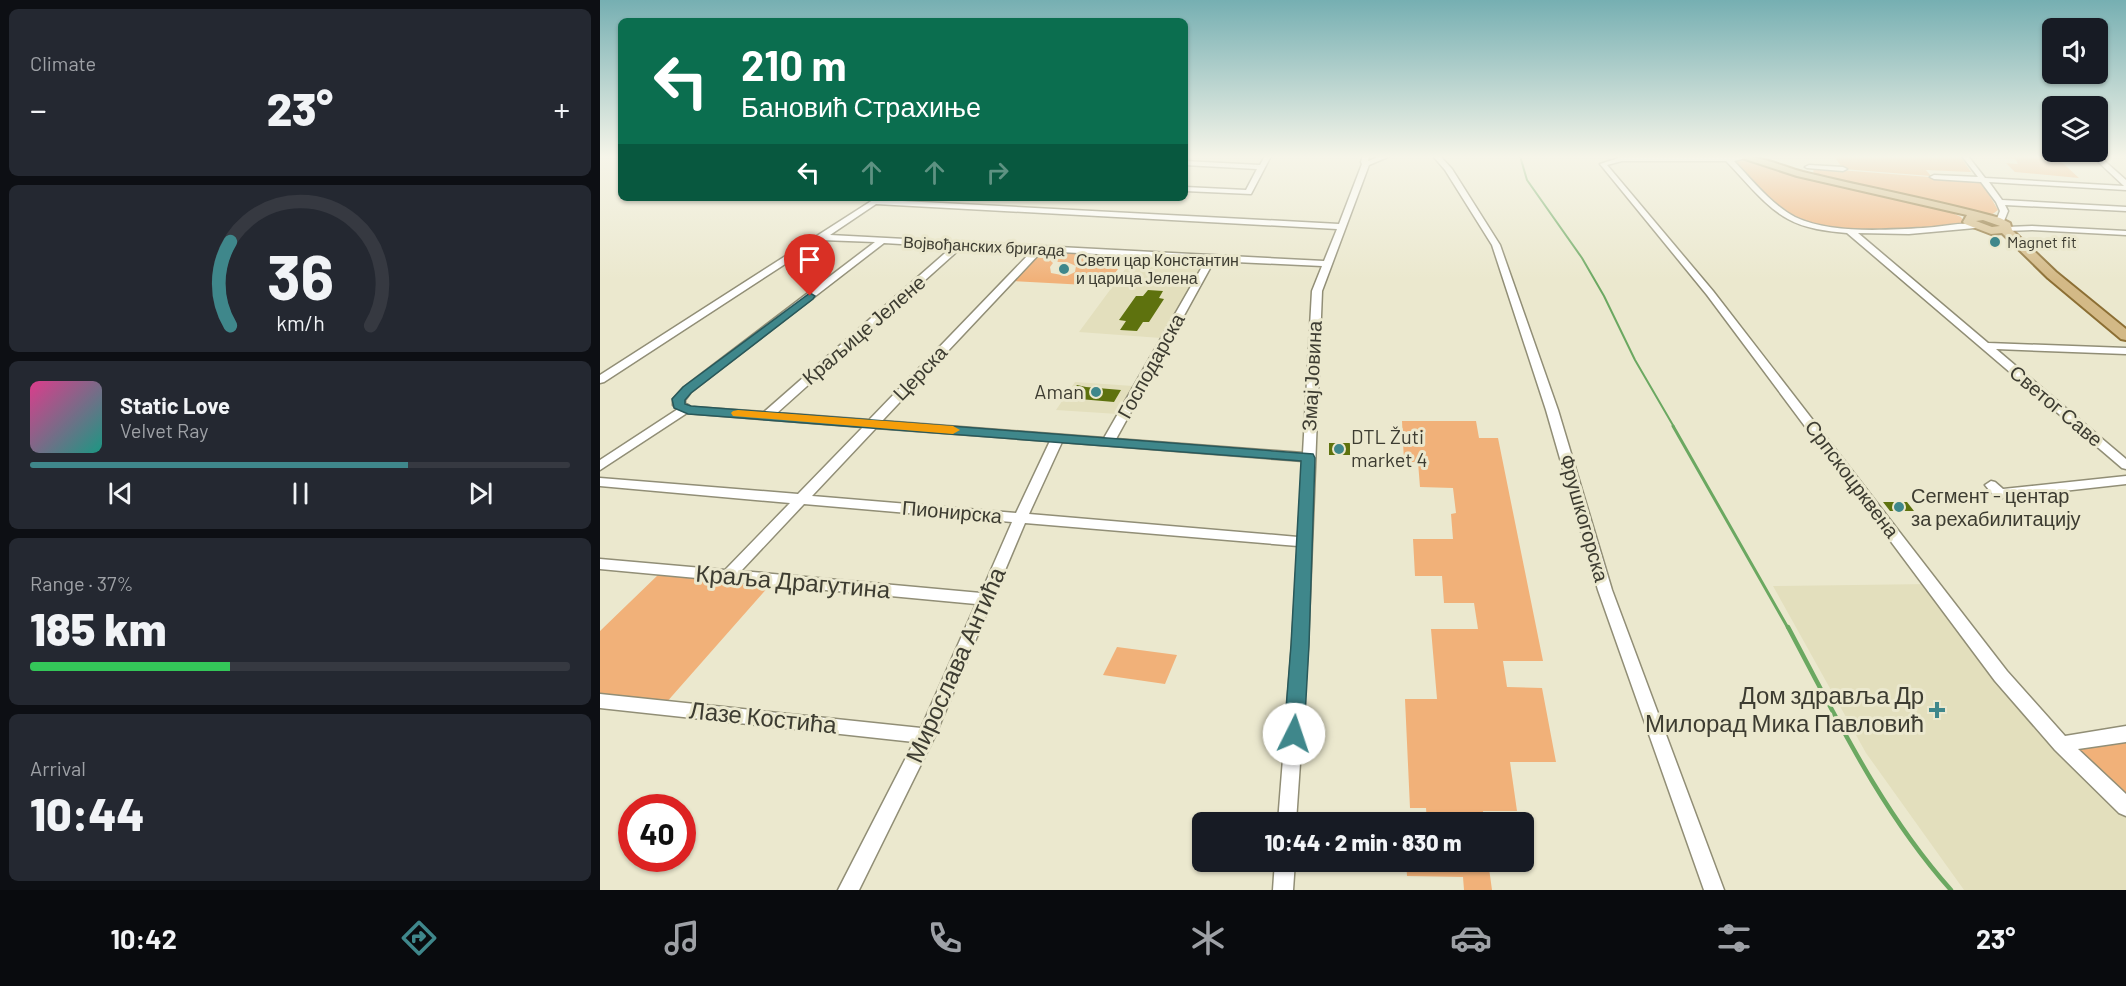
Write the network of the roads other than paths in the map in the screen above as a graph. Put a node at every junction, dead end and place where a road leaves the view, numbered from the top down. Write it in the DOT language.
graph roads {
  1 [pos="1352,198"];
  2 [pos="1466,198"];
  3 [pos="1630,198"];
  4 [pos="1769,198"];
  5 [pos="1907,198"];
  6 [pos="1997,198"];
  7 [pos="877,201"];
  8 [pos="896,201"];
  9 [pos="2000,202"];
  10 [pos="2126,209"];
  11 [pos="1978,220"];
  12 [pos="2004,223"];
  13 [pos="1341,227"];
  14 [pos="2032,228"];
  15 [pos="1850,231"];
  16 [pos="1991,231"];
  17 [pos="2126,232"];
  18 [pos="821,237"];
  19 [pos="883,240"];
  20 [pos="960,244"];
  21 [pos="2022,247"];
  22 [pos="1039,249"];
  23 [pos="1211,259"];
  24 [pos="1326,264"];
  25 [pos="2052,275"];
  26 [pos="2126,336"];
  27 [pos="1986,346"];
  28 [pos="2126,349"];
  29 [pos="600,380"];
  30 [pos="687,409"];
  31 [pos="767,416"];
  32 [pos="871,424"];
  33 [pos="1058,438"];
  34 [pos="1108,442"];
  35 [pos="1308,458"];
  36 [pos="2126,465"];
  37 [pos="600,466"];
  38 [pos="2126,480"];
  39 [pos="600,482"];
  40 [pos="1991,484"];
  41 [pos="800,499"];
  42 [pos="1021,518"];
  43 [pos="1303,542"];
  44 [pos="600,564"];
  45 [pos="728,576"];
  46 [pos="987,599"];
  47 [pos="600,701"];
  48 [pos="2126,734"];
  49 [pos="926,735"];
  50 [pos="2061,744"];
  51 [pos="2126,807"];
  52 [pos="1288,812"];
  53 [pos="1284,872"];
  54 [pos="848,890"];
  55 [pos="1283,890"];
  56 [pos="1714,890"];
  1 -- 13 [label="street, Змај Јовина"];
  2 -- 56 [label="street, Фрушкогорска"];
  3 -- 50 [label="street, Српскоцрквена"];
  4 -- 15 [label="street"];
  5 -- 11 [label="main road"];
  6 -- 9 [label="street"];
  7 -- 18 [label="street"];
  8 -- 13 [label="street"];
  9 -- 10 [label="street"];
  9 -- 12 [label="street"];
  11 -- 12 [label="main road"];
  11 -- 15 [label="street"];
  11 -- 16 [label="main road"];
  12 -- 14 [label="street"];
  12 -- 14 [label="street"];
  12 -- 16 [label="main road"];
  12 -- 21 [label="main road"];
  13 -- 24 [label="street, Змај Јовина"];
  14 -- 17 [label="street"];
  15 -- 27 [label="street, Светог Саве"];
  16 -- 21 [label="main road"];
  18 -- 19 [label="street, Војвођанских бригада"];
  18 -- 29 [label="street"];
  19 -- 20 [label="street, Војвођанских бригада"];
  19 -- 30 [label="street"];
  20 -- 22 [label="street, Војвођанских бригада"];
  20 -- 31 [label="street, Краљице Јелене"];
  21 -- 25 [label="main road"];
  22 -- 23 [label="street, Војвођанских бригада"];
  22 -- 32 [label="street, Церска"];
  23 -- 24 [label="street, Војвођанских бригада"];
  23 -- 34 [label="street, Господарска"];
  24 -- 35 [label="street, Змај Јовина"];
  25 -- 26 [label="main road"];
  25 -- 28 [label="main road"];
  27 -- 28 [label="street, Светог Саве"];
  27 -- 36 [label="street, Светог Саве"];
  30 -- 31 [label="street"];
  30 -- 37 [label="street"];
  31 -- 32 [label="street"];
  32 -- 33 [label="street"];
  32 -- 41 [label="street, Церска"];
  33 -- 34 [label="street"];
  33 -- 42 [label="street, Мирослава Антића"];
  34 -- 35 [label="street"];
  35 -- 43 [label="street, Змај Јовина"];
  38 -- 40 [label="street"];
  39 -- 41 [label="street, Пионирска"];
  41 -- 42 [label="street, Пионирска"];
  41 -- 45 [label="street, Церска"];
  42 -- 43 [label="street, Пионирска"];
  42 -- 46 [label="street, Мирослава Антића"];
  43 -- 52 [label="street, Змај Јовина"];
  44 -- 45 [label="street, Краља Драгутина"];
  45 -- 46 [label="street, Краља Драгутина"];
  46 -- 49 [label="street, Мирослава Антића"];
  47 -- 49 [label="street, Лазе Костића"];
  48 -- 50 [label="street"];
  49 -- 54 [label="street, Мирослава Антића"];
  50 -- 51 [label="street, Српскоцрквена"];
  53 -- 55 [label="street"];
}
